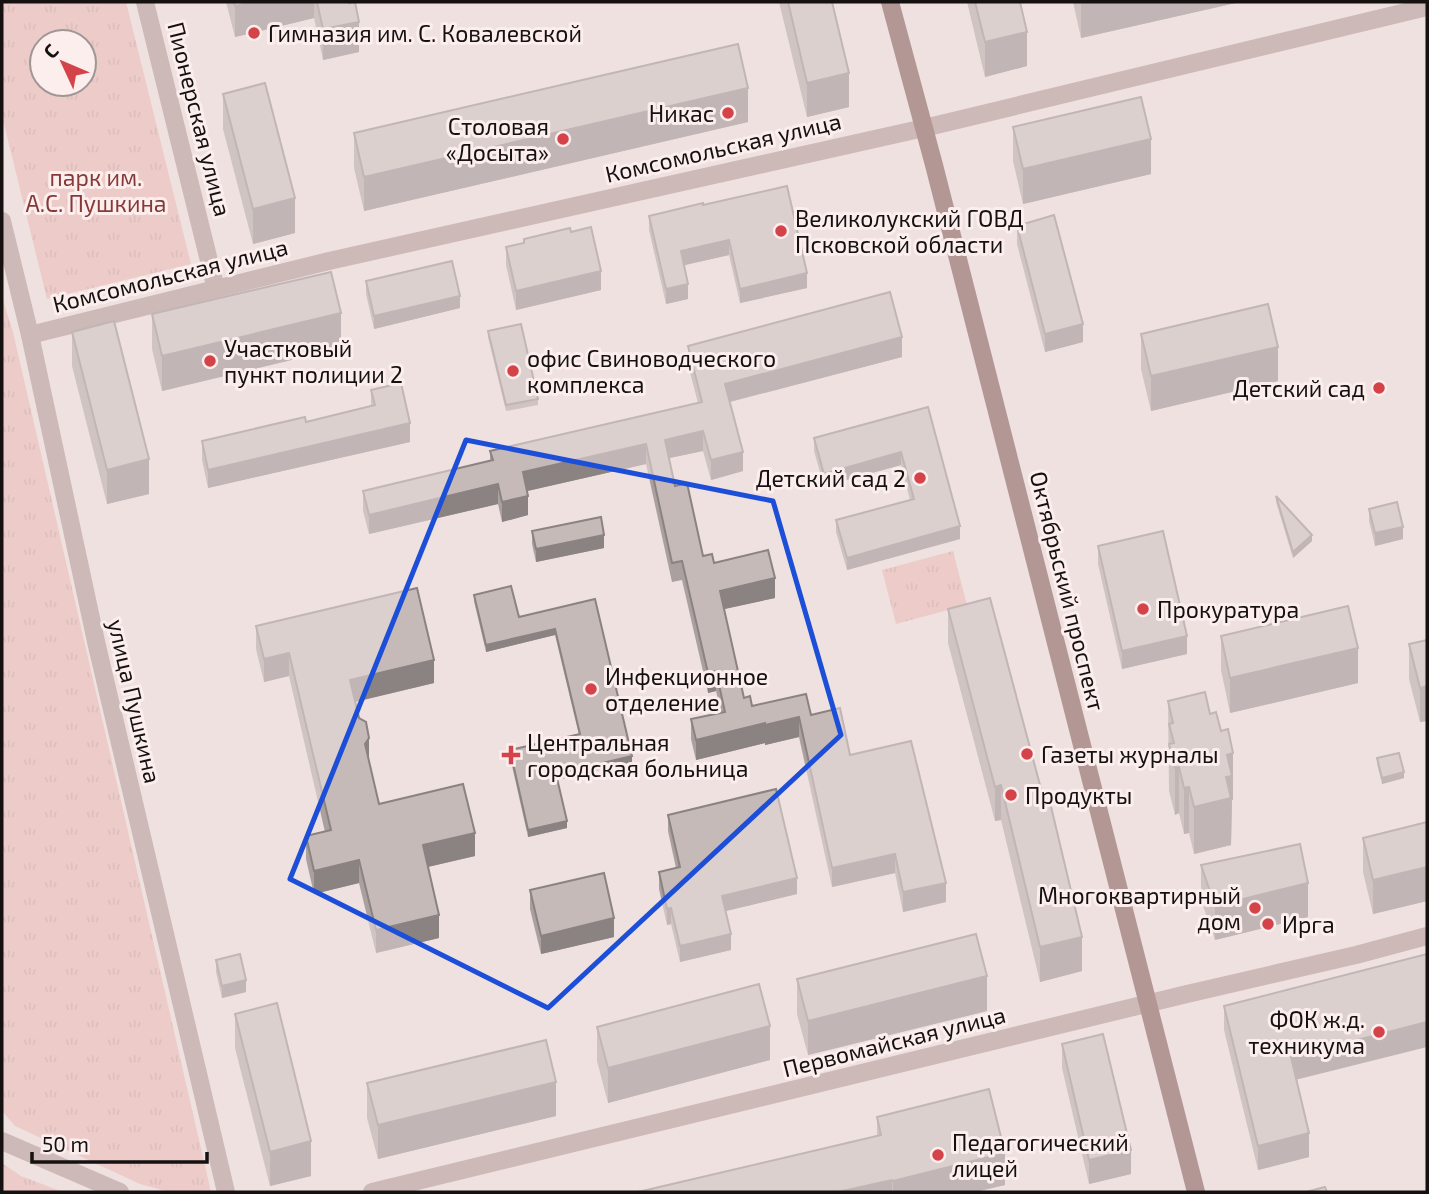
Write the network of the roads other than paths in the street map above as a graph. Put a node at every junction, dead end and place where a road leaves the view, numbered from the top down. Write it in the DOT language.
graph roads {
  1 [pos="145,2"];
  2 [pos="890,2"];
  3 [pos="1427,7"];
  4 [pos="924,128"];
  5 [pos="2,221"];
  6 [pos="216,289"];
  7 [pos="30,335"];
  8 [pos="1427,936"];
  9 [pos="1147,1004"];
  10 [pos="2,1141"];
  11 [pos="120,1192"];
  12 [pos="226,1192"];
  13 [pos="372,1192"];
  14 [pos="1196,1192"];
  1 -- 6 [label="street, Пионерская улица"];
  2 -- 4 [label="main road, Октябрьский проспект"];
  3 -- 4 [label="street, Комсомольская улица"];
  4 -- 6 [label="street, Комсомольская улица"];
  4 -- 9 [label="main road, Октябрьский проспект"];
  5 -- 7 [label="street, улица Пушкина"];
  6 -- 7 [label="street, Комсомольская улица"];
  7 -- 12 [label="street, улица Пушкина"];
  8 -- 9 [label="street, Первомайская улица"];
  9 -- 13 [label="street, Первомайская улица"];
  9 -- 14 [label="main road, Октябрьский проспект"];
  10 -- 11 [label="street"];
}
